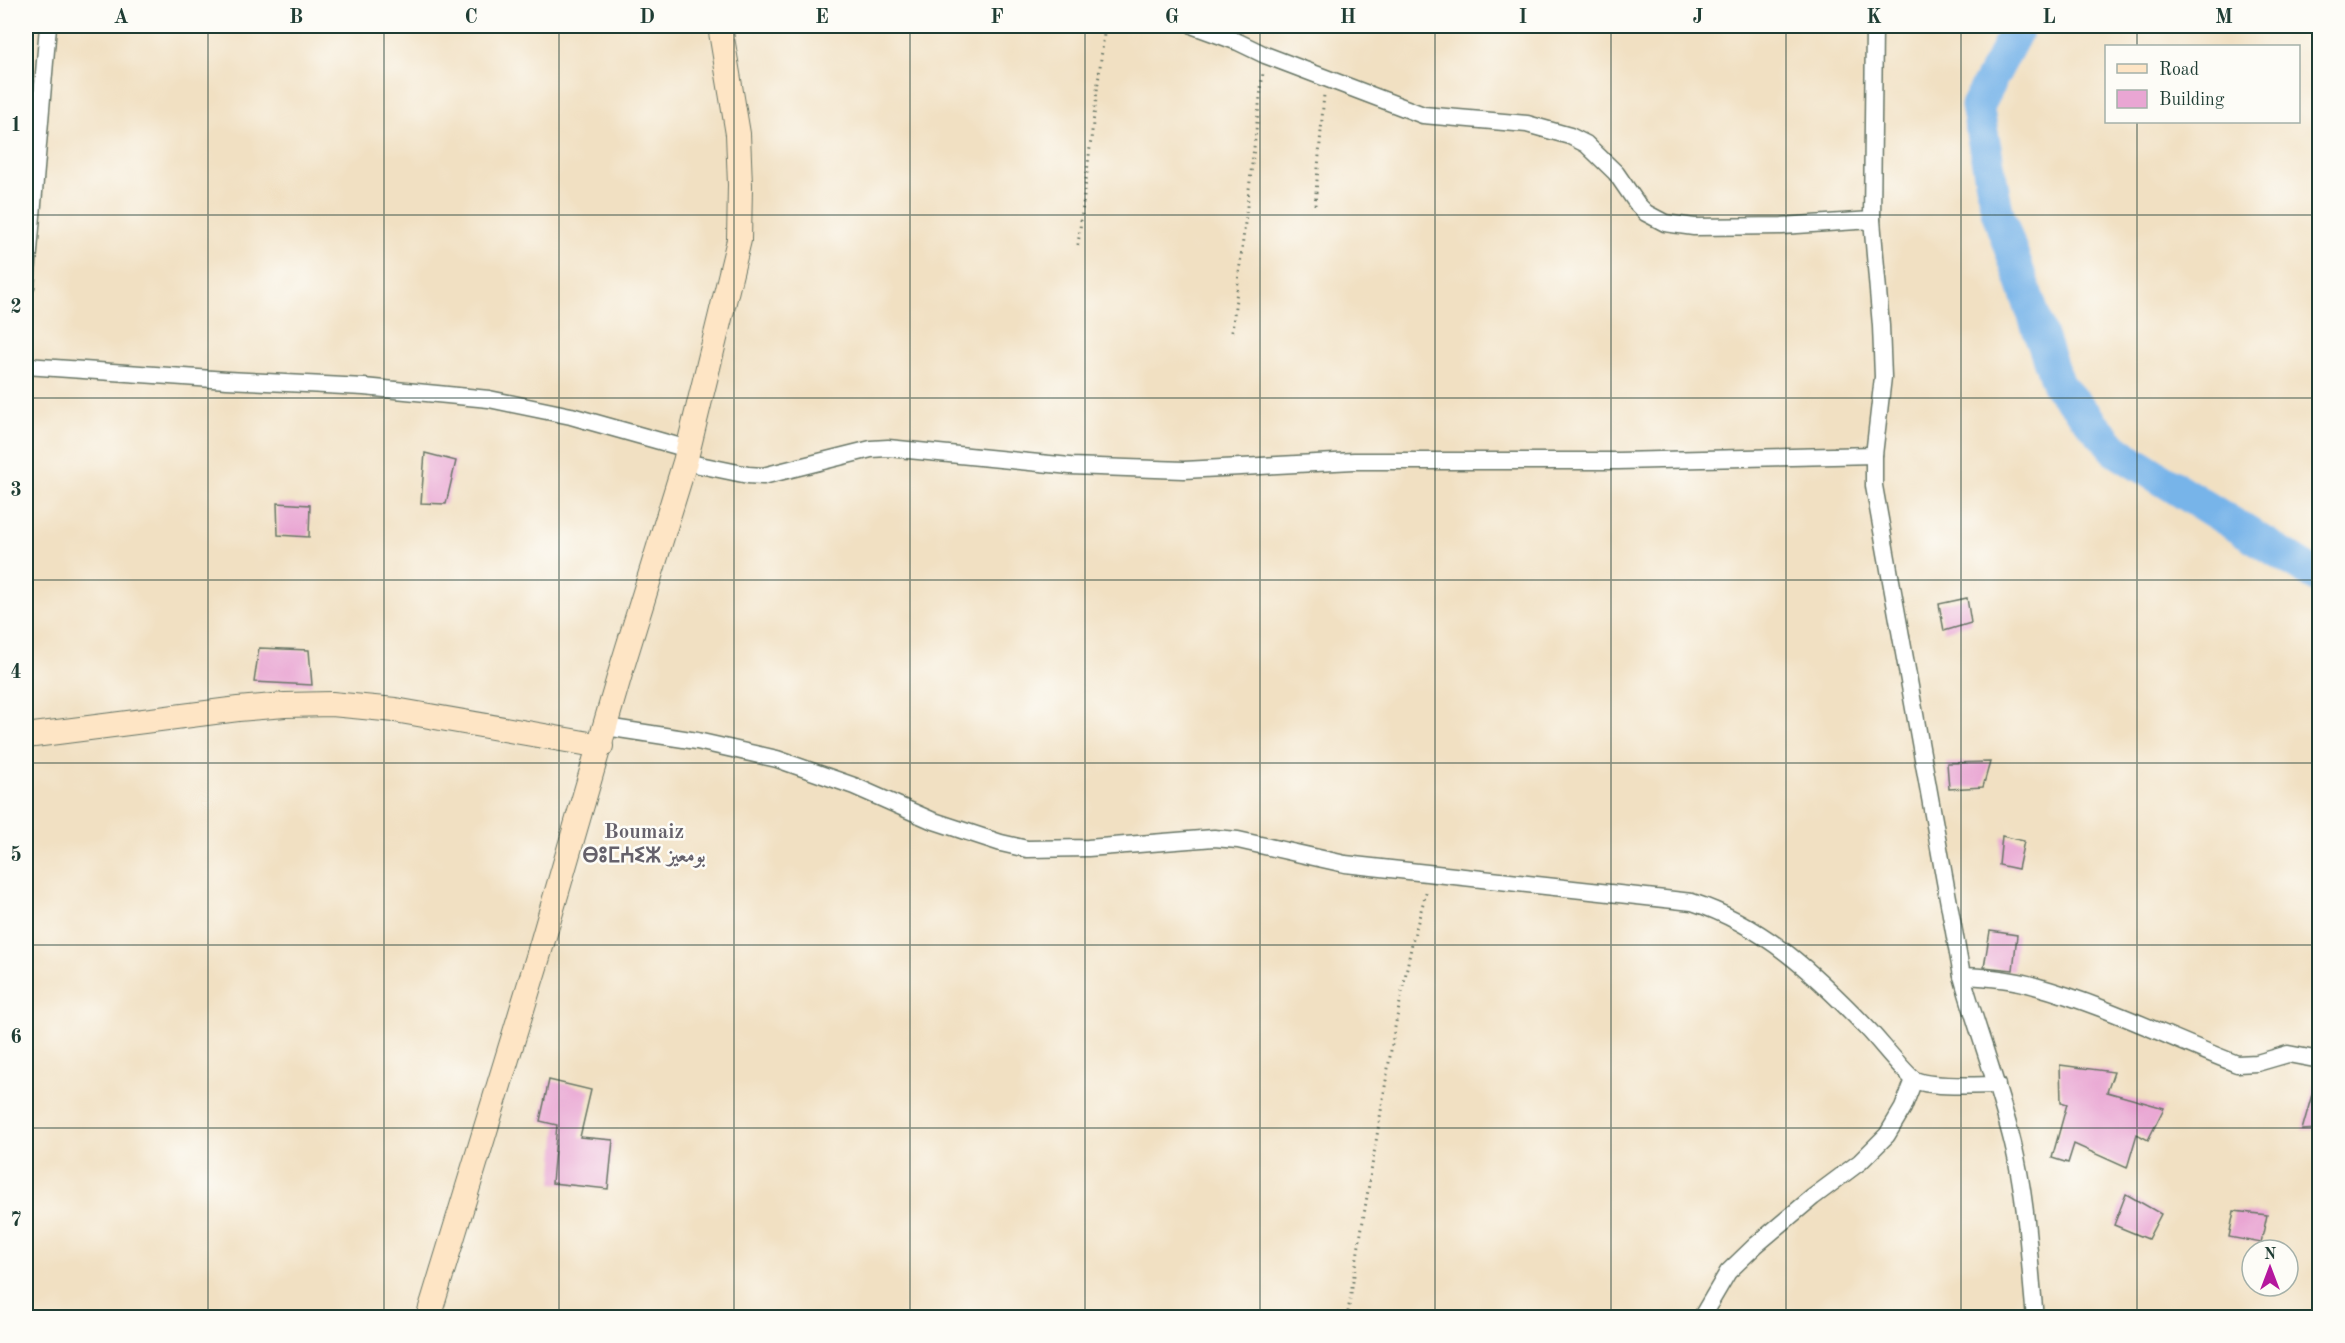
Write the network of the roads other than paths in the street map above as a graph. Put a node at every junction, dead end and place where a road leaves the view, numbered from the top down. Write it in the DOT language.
graph roads {
  1 [pos="48,26"];
  2 [pos="720,26"];
  3 [pos="1194,26"];
  4 [pos="1874,26"];
  5 [pos="1872,220"];
  6 [pos="26,287"];
  7 [pos="26,366"];
  8 [pos="1874,455"];
  9 [pos="686,456"];
  10 [pos="26,736"];
  11 [pos="603,736"];
  12 [pos="1962,976"];
  13 [pos="2319,1060"];
  14 [pos="1914,1080"];
  15 [pos="1997,1085"];
  16 [pos="428,1317"];
  17 [pos="1701,1317"];
  18 [pos="2036,1317"];
  1 -- 6 [label="street"];
  2 -- 9 [label="street"];
  3 -- 5 [label="street"];
  4 -- 5 [label="street"];
  5 -- 8 [label="street"];
  7 -- 9 [label="street"];
  8 -- 9 [label="street"];
  8 -- 12 [label="street"];
  9 -- 11 [label="street"];
  10 -- 11 [label="street"];
  11 -- 14 [label="street"];
  11 -- 16 [label="street"];
  12 -- 13 [label="street"];
  12 -- 15 [label="street"];
  14 -- 15 [label="street"];
  14 -- 17 [label="street"];
  15 -- 18 [label="street"];
}
